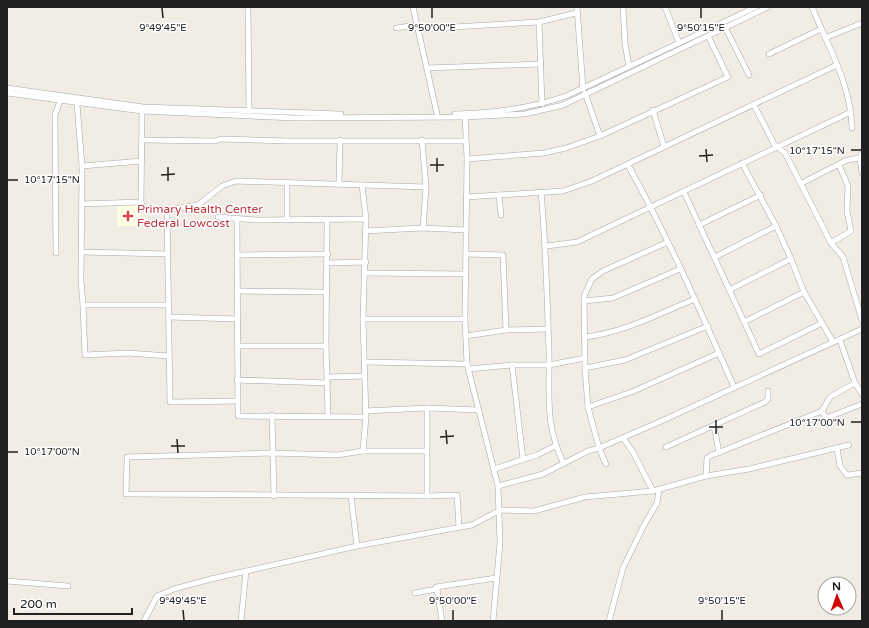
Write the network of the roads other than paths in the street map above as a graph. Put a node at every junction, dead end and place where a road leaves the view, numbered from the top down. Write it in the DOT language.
graph roads {
  1 [pos="248,7"];
  2 [pos="413,7"];
  3 [pos="623,7"];
  4 [pos="665,7"];
  5 [pos="740,7"];
  6 [pos="756,7"];
  7 [pos="768,7"];
  8 [pos="812,7"];
  9 [pos="577,10"];
  10 [pos="742,13"];
  11 [pos="539,22"];
  12 [pos="862,23"];
  13 [pos="725,27"];
  14 [pos="396,28"];
  15 [pos="418,29"];
  16 [pos="821,29"];
  17 [pos="708,36"];
  18 [pos="825,38"];
  19 [pos="679,43"];
  20 [pos="769,54"];
  21 [pos="541,64"];
  22 [pos="837,66"];
  23 [pos="629,67"];
  24 [pos="427,68"];
  25 [pos="749,75"];
  26 [pos="7,88"];
  27 [pos="584,91"];
  28 [pos="7,93"];
  29 [pos="60,101"];
  30 [pos="77,104"];
  31 [pos="542,104"];
  32 [pos="754,105"];
  33 [pos="653,110"];
  34 [pos="142,111"];
  35 [pos="249,111"];
  36 [pos="852,112"];
  37 [pos="437,114"];
  38 [pos="465,115"];
  39 [pos="852,128"];
  40 [pos="600,136"];
  41 [pos="142,140"];
  42 [pos="340,140"];
  43 [pos="422,140"];
  44 [pos="466,140"];
  45 [pos="776,146"];
  46 [pos="664,147"];
  47 [pos="861,155"];
  48 [pos="467,159"];
  49 [pos="142,161"];
  50 [pos="742,163"];
  51 [pos="839,165"];
  52 [pos="82,166"];
  53 [pos="628,166"];
  54 [pos="862,173"];
  55 [pos="287,183"];
  56 [pos="802,183"];
  57 [pos="339,184"];
  58 [pos="362,185"];
  59 [pos="426,187"];
  60 [pos="541,192"];
  61 [pos="684,192"];
  62 [pos="499,195"];
  63 [pos="761,195"];
  64 [pos="466,197"];
  65 [pos="141,202"];
  66 [pos="81,204"];
  67 [pos="651,207"];
  68 [pos="167,210"];
  69 [pos="501,215"];
  70 [pos="218,217"];
  71 [pos="237,219"];
  72 [pos="287,219"];
  73 [pos="327,219"];
  74 [pos="366,219"];
  75 [pos="699,225"];
  76 [pos="776,226"];
  77 [pos="423,228"];
  78 [pos="466,230"];
  79 [pos="365,232"];
  80 [pos="668,242"];
  81 [pos="831,243"];
  82 [pos="546,246"];
  83 [pos="81,252"];
  84 [pos="56,253"];
  85 [pos="168,254"];
  86 [pos="328,254"];
  87 [pos="466,254"];
  88 [pos="238,255"];
  89 [pos="714,257"];
  90 [pos="791,259"];
  91 [pos="366,262"];
  92 [pos="327,263"];
  93 [pos="680,269"];
  94 [pos="365,272"];
  95 [pos="466,274"];
  96 [pos="729,290"];
  97 [pos="238,291"];
  98 [pos="327,292"];
  99 [pos="804,292"];
  100 [pos="695,299"];
  101 [pos="584,301"];
  102 [pos="83,305"];
  103 [pos="168,305"];
  104 [pos="168,317"];
  105 [pos="237,319"];
  106 [pos="363,319"];
  107 [pos="465,319"];
  108 [pos="862,320"];
  109 [pos="744,322"];
  110 [pos="822,323"];
  111 [pos="708,326"];
  112 [pos="548,329"];
  113 [pos="862,329"];
  114 [pos="506,330"];
  115 [pos="466,336"];
  116 [pos="584,337"];
  117 [pos="840,340"];
  118 [pos="832,342"];
  119 [pos="238,346"];
  120 [pos="326,346"];
  121 [pos="719,353"];
  122 [pos="169,356"];
  123 [pos="585,358"];
  124 [pos="365,362"];
  125 [pos="512,365"];
  126 [pos="549,365"];
  127 [pos="467,366"];
  128 [pos="585,368"];
  129 [pos="365,376"];
  130 [pos="328,377"];
  131 [pos="237,380"];
  132 [pos="328,383"];
  133 [pos="855,383"];
  134 [pos="734,387"];
  135 [pos="768,391"];
  136 [pos="862,394"];
  137 [pos="238,401"];
  138 [pos="862,404"];
  139 [pos="588,407"];
  140 [pos="427,408"];
  141 [pos="479,410"];
  142 [pos="365,411"];
  143 [pos="822,411"];
  144 [pos="272,415"];
  145 [pos="328,416"];
  146 [pos="366,417"];
  147 [pos="714,426"];
  148 [pos="623,438"];
  149 [pos="555,446"];
  150 [pos="848,446"];
  151 [pos="666,447"];
  152 [pos="599,448"];
  153 [pos="837,448"];
  154 [pos="364,451"];
  155 [pos="426,451"];
  156 [pos="272,453"];
  157 [pos="719,453"];
  158 [pos="523,459"];
  159 [pos="564,464"];
  160 [pos="606,464"];
  161 [pos="494,469"];
  162 [pos="862,473"];
  163 [pos="706,476"];
  164 [pos="498,486"];
  165 [pos="656,491"];
  166 [pos="274,496"];
  167 [pos="351,496"];
  168 [pos="427,496"];
  169 [pos="500,510"];
  170 [pos="460,527"];
  171 [pos="357,546"];
  172 [pos="246,571"];
  173 [pos="496,578"];
  174 [pos="7,581"];
  175 [pos="68,586"];
  176 [pos="437,589"];
  177 [pos="415,593"];
  178 [pos="144,621"];
  179 [pos="241,621"];
  180 [pos="442,621"];
  181 [pos="494,621"];
  182 [pos="608,621"];
  1 -- 35 [label="street"];
  2 -- 15 [label="street"];
  3 -- 23 [label="street"];
  4 -- 19 [label="street"];
  5 -- 10 [label="street"];
  6 -- 10 [label="street"];
  7 -- 13 [label="street"];
  8 -- 16 [label="street"];
  9 -- 11 [label="street"];
  9 -- 27 [label="street"];
  10 -- 19 [label="street"];
  11 -- 15 [label="street"];
  11 -- 21 [label="street"];
  12 -- 18 [label="street"];
  13 -- 17 [label="street"];
  13 -- 25 [label="street"];
  14 -- 15 [label="street"];
  15 -- 24 [label="street"];
  16 -- 18 [label="street"];
  16 -- 20 [label="street"];
  17 -- 27 [label="street"];
  17 -- 33 [label="street"];
  18 -- 22 [label="street"];
  19 -- 23 [label="street"];
  21 -- 24 [label="street"];
  21 -- 31 [label="street"];
  22 -- 32 [label="street"];
  22 -- 36 [label="street"];
  23 -- 27 [label="street"];
  24 -- 37 [label="street"];
  26 -- 35 [label="street"];
  27 -- 31 [label="street"];
  27 -- 38 [label="street"];
  27 -- 40 [label="street"];
  28 -- 29 [label="street"];
  29 -- 30 [label="street"];
  29 -- 84 [label="street"];
  30 -- 34 [label="street"];
  30 -- 52 [label="street"];
  31 -- 38 [label="street"];
  32 -- 45 [label="street"];
  32 -- 46 [label="street"];
  33 -- 40 [label="street"];
  33 -- 46 [label="street"];
  34 -- 38 [label="street"];
  34 -- 41 [label="street"];
  35 -- 37 [label="street"];
  36 -- 39 [label="street"];
  36 -- 45 [label="street"];
  37 -- 38 [label="street"];
  38 -- 44 [label="street"];
  40 -- 48 [label="street"];
  41 -- 42 [label="street"];
  41 -- 49 [label="street"];
  42 -- 43 [label="street"];
  42 -- 57 [label="street"];
  43 -- 44 [label="street"];
  43 -- 59 [label="street"];
  44 -- 48 [label="street"];
  45 -- 50 [label="street"];
  45 -- 56 [label="street"];
  46 -- 53 [label="street"];
  47 -- 51 [label="street"];
  47 -- 54 [label="street"];
  48 -- 64 [label="street"];
  49 -- 52 [label="street"];
  49 -- 65 [label="street"];
  50 -- 61 [label="street"];
  50 -- 63 [label="street"];
  51 -- 56 [label="street"];
  51 -- 81 [label="street"];
  52 -- 66 [label="street"];
  53 -- 60 [label="street"];
  53 -- 67 [label="street"];
  55 -- 57 [label="street"];
  55 -- 68 [label="street"];
  55 -- 72 [label="street"];
  56 -- 81 [label="street"];
  57 -- 58 [label="street"];
  58 -- 59 [label="street"];
  58 -- 74 [label="street"];
  59 -- 77 [label="street"];
  60 -- 62 [label="street"];
  60 -- 82 [label="street"];
  61 -- 67 [label="street"];
  61 -- 75 [label="street"];
  62 -- 64 [label="street"];
  62 -- 69 [label="street"];
  63 -- 75 [label="street"];
  63 -- 76 [label="street"];
  64 -- 78 [label="street"];
  65 -- 66 [label="street"];
  65 -- 68 [label="street"];
  66 -- 83 [label="street"];
  67 -- 80 [label="street"];
  67 -- 82 [label="street"];
  68 -- 85 [label="street"];
  70 -- 71 [label="street"];
  71 -- 72 [label="street"];
  71 -- 88 [label="street"];
  72 -- 73 [label="street"];
  73 -- 74 [label="street"];
  73 -- 86 [label="street"];
  74 -- 79 [label="street"];
  75 -- 89 [label="street"];
  76 -- 89 [label="street"];
  76 -- 90 [label="street"];
  77 -- 78 [label="street"];
  77 -- 79 [label="street"];
  78 -- 87 [label="street"];
  79 -- 91 [label="street"];
  80 -- 93 [label="street"];
  80 -- 101 [label="street"];
  81 -- 108 [label="street"];
  82 -- 112 [label="street"];
  83 -- 85 [label="street"];
  83 -- 102 [label="street"];
  85 -- 103 [label="street"];
  86 -- 88 [label="street"];
  86 -- 92 [label="street"];
  87 -- 95 [label="street"];
  87 -- 114 [label="street"];
  88 -- 97 [label="street"];
  89 -- 96 [label="street"];
  90 -- 96 [label="street"];
  90 -- 99 [label="street"];
  91 -- 92 [label="street"];
  91 -- 94 [label="street"];
  92 -- 98 [label="street"];
  93 -- 100 [label="street"];
  93 -- 101 [label="street"];
  94 -- 95 [label="street"];
  94 -- 106 [label="street"];
  95 -- 107 [label="street"];
  96 -- 109 [label="street"];
  97 -- 98 [label="street"];
  97 -- 105 [label="street"];
  98 -- 120 [label="street"];
  99 -- 109 [label="street"];
  99 -- 110 [label="street"];
  100 -- 111 [label="street"];
  100 -- 116 [label="street"];
  101 -- 116 [label="street"];
  102 -- 103 [label="street"];
  102 -- 122 [label="street"];
  103 -- 104 [label="street"];
  104 -- 105 [label="street"];
  104 -- 122 [label="street"];
  105 -- 119 [label="street"];
  106 -- 107 [label="street"];
  106 -- 124 [label="street"];
  107 -- 115 [label="street"];
  109 -- 110 [label="street"];
  110 -- 118 [label="street"];
  111 -- 121 [label="street"];
  111 -- 128 [label="street"];
  112 -- 114 [label="street"];
  112 -- 126 [label="street"];
  113 -- 117 [label="street"];
  114 -- 115 [label="street"];
  115 -- 127 [label="street"];
  116 -- 123 [label="street"];
  117 -- 118 [label="street"];
  117 -- 133 [label="street"];
  118 -- 134 [label="street"];
  119 -- 120 [label="street"];
  119 -- 131 [label="street"];
  120 -- 130 [label="street"];
  121 -- 134 [label="street"];
  121 -- 139 [label="street"];
  122 -- 137 [label="street"];
  123 -- 126 [label="street"];
  123 -- 128 [label="street"];
  124 -- 127 [label="street"];
  124 -- 129 [label="street"];
  125 -- 126 [label="street"];
  125 -- 127 [label="street"];
  125 -- 158 [label="street"];
  126 -- 149 [label="street"];
  127 -- 141 [label="street"];
  128 -- 139 [label="street"];
  129 -- 130 [label="street"];
  129 -- 142 [label="street"];
  130 -- 132 [label="street"];
  131 -- 132 [label="street"];
  131 -- 137 [label="street"];
  132 -- 145 [label="street"];
  133 -- 136 [label="street"];
  133 -- 143 [label="street"];
  134 -- 148 [label="street"];
  135 -- 147 [label="street"];
  137 -- 144 [label="street"];
  138 -- 143 [label="street"];
  139 -- 152 [label="street"];
  140 -- 141 [label="street"];
  140 -- 142 [label="street"];
  140 -- 155 [label="street"];
  141 -- 161 [label="street"];
  142 -- 146 [label="street"];
  143 -- 157 [label="street"];
  144 -- 145 [label="street"];
  144 -- 156 [label="street"];
  145 -- 146 [label="street"];
  146 -- 154 [label="street"];
  147 -- 151 [label="street"];
  147 -- 157 [label="street"];
  148 -- 152 [label="street"];
  148 -- 165 [label="street"];
  149 -- 158 [label="street"];
  149 -- 159 [label="street"];
  150 -- 153 [label="street"];
  152 -- 159 [label="street"];
  152 -- 160 [label="street"];
  153 -- 162 [label="street"];
  153 -- 163 [label="street"];
  154 -- 155 [label="street"];
  154 -- 156 [label="street"];
  155 -- 168 [label="street"];
  156 -- 166 [label="street"];
  156 -- 166 [label="street"];
  157 -- 163 [label="street"];
  158 -- 161 [label="street"];
  159 -- 164 [label="street"];
  161 -- 164 [label="street"];
  163 -- 165 [label="street"];
  164 -- 169 [label="street"];
  165 -- 169 [label="street"];
  165 -- 182 [label="street"];
  166 -- 167 [label="street"];
  167 -- 168 [label="street"];
  167 -- 171 [label="street"];
  168 -- 170 [label="street"];
  169 -- 170 [label="street"];
  169 -- 173 [label="street"];
  170 -- 171 [label="street"];
  171 -- 172 [label="street"];
  172 -- 178 [label="street"];
  172 -- 179 [label="street"];
  173 -- 176 [label="street"];
  173 -- 181 [label="street"];
  174 -- 175 [label="street"];
  176 -- 177 [label="street"];
  176 -- 180 [label="street"];
}
